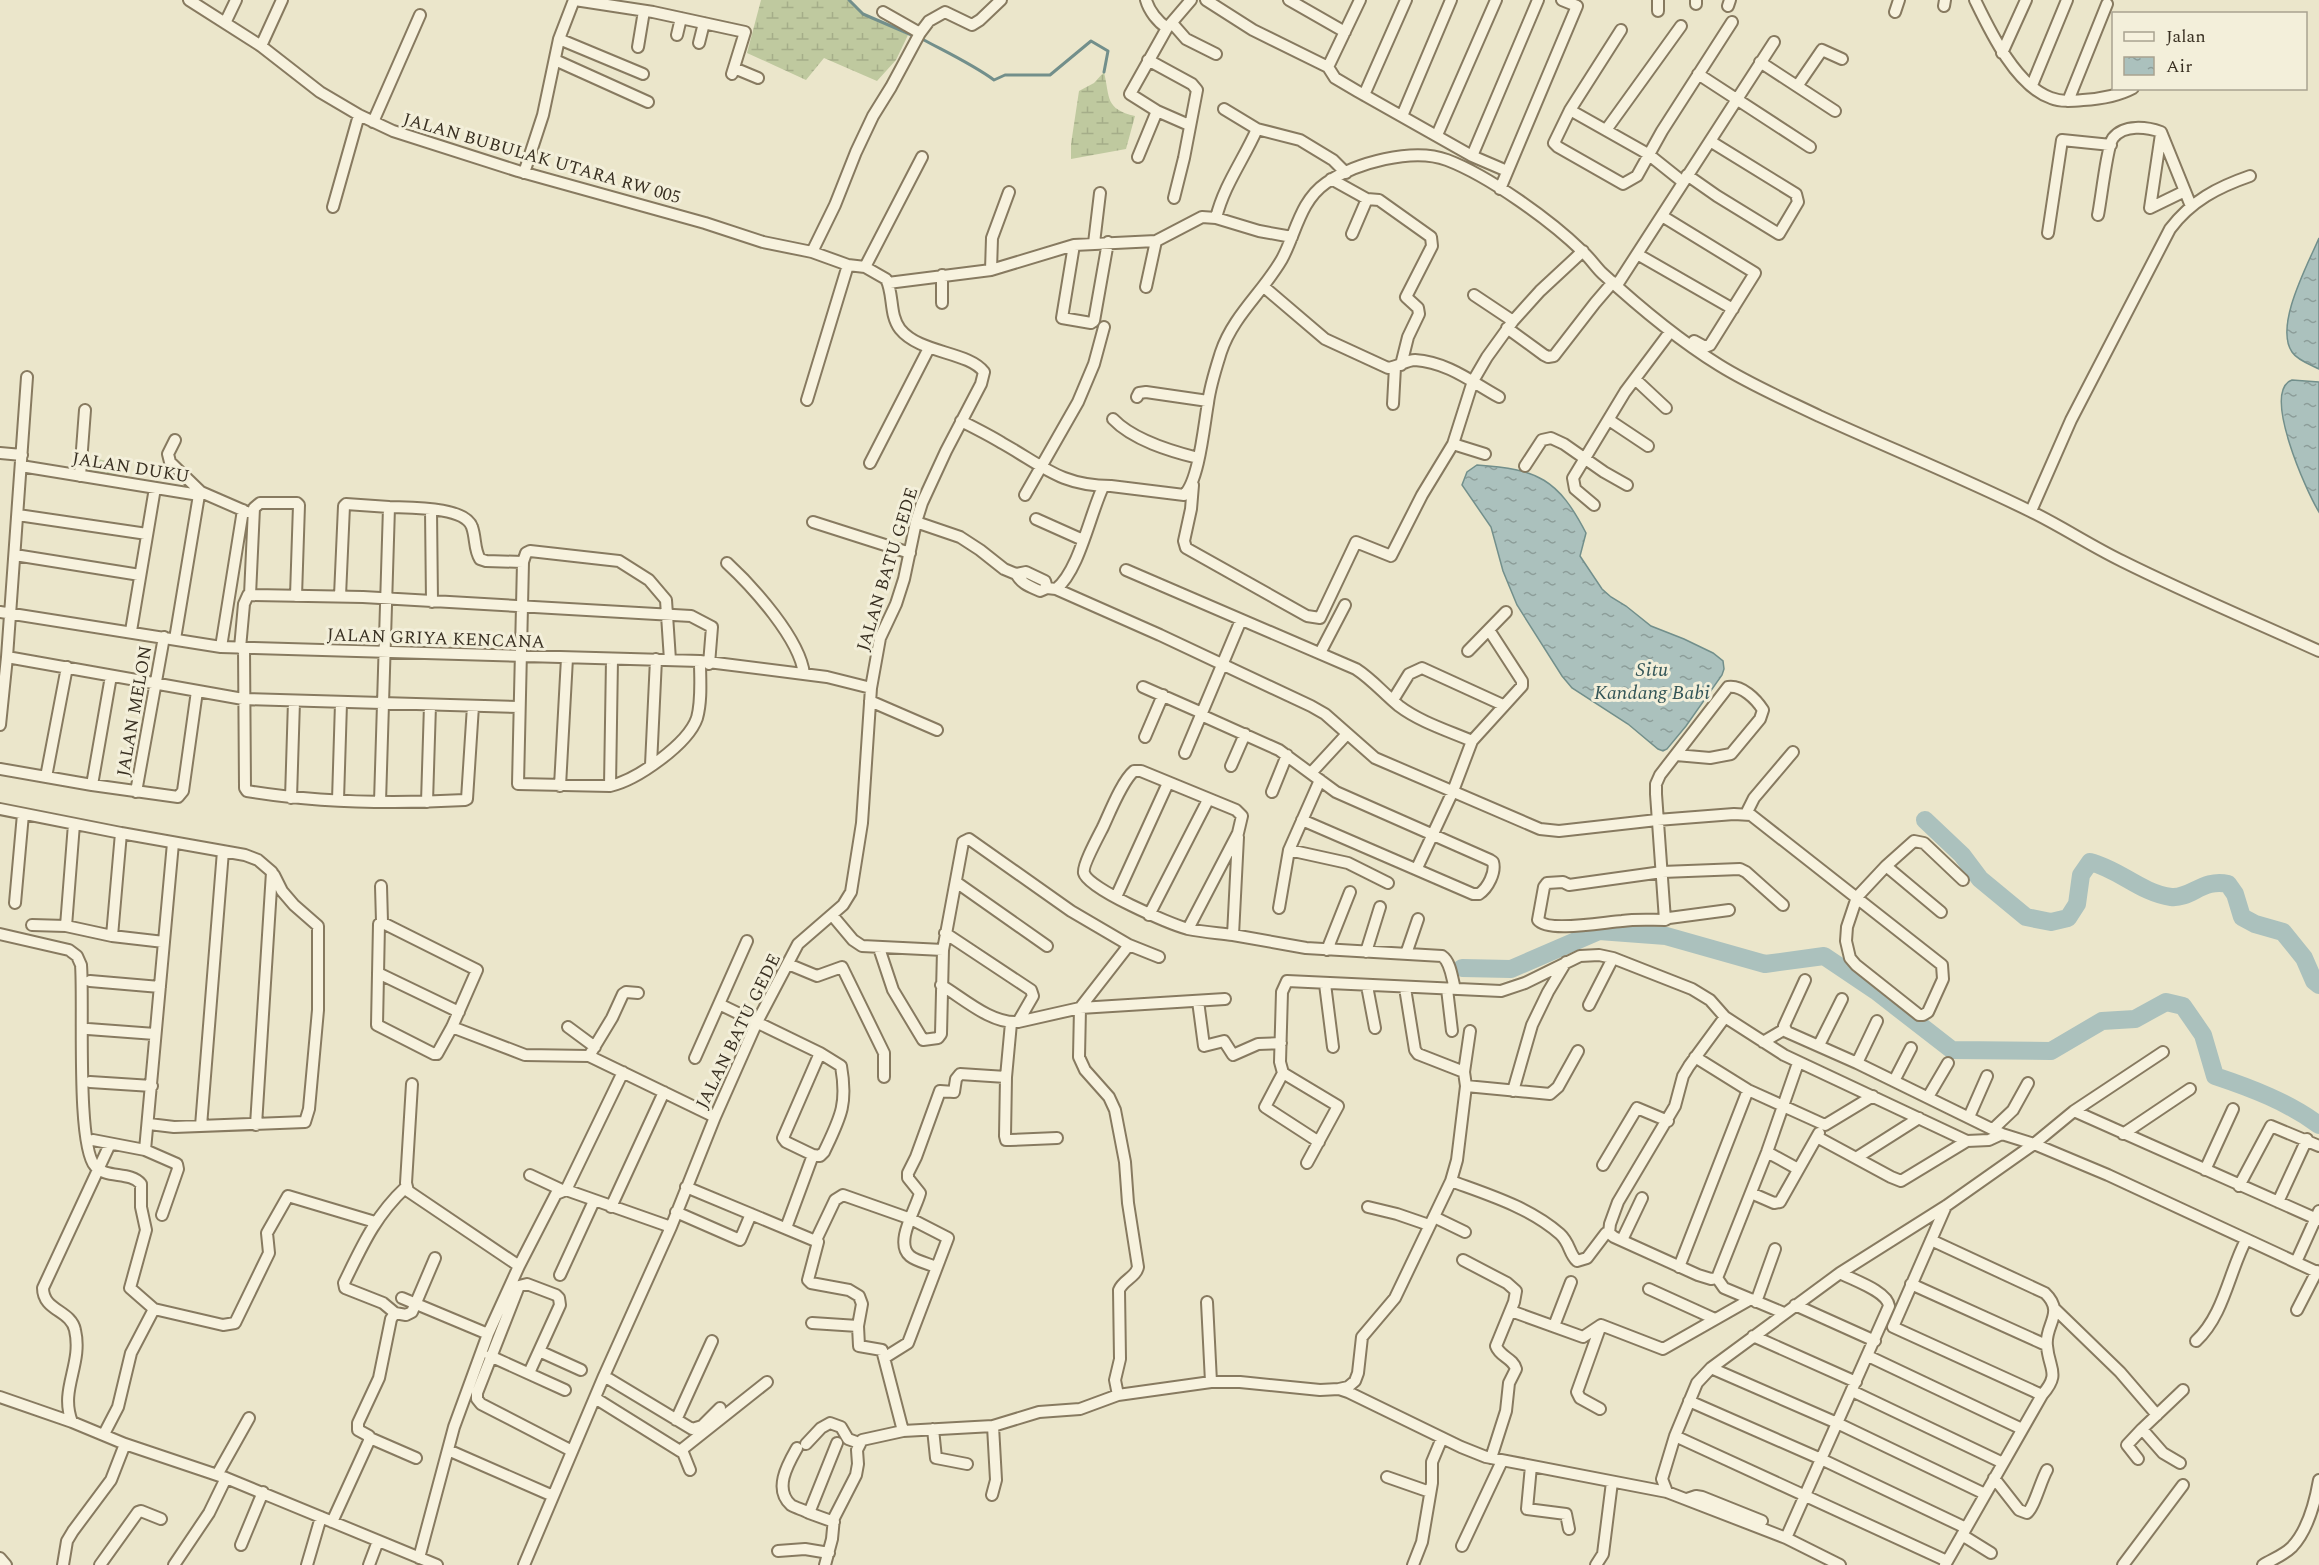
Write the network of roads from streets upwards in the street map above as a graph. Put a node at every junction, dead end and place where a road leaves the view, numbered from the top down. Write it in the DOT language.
graph roads {
  1 [pos="189,0"];
  2 [pos="236,0"];
  3 [pos="282,0"];
  4 [pos="574,0"];
  5 [pos="1000,0"];
  6 [pos="1146,0"];
  7 [pos="1191,0"];
  8 [pos="1206,0"];
  9 [pos="1289,0"];
  10 [pos="1360,0"];
  11 [pos="1406,0"];
  12 [pos="1451,0"];
  13 [pos="1496,0"];
  14 [pos="1538,0"];
  15 [pos="1562,0"];
  16 [pos="1899,0"];
  17 [pos="1975,0"];
  18 [pos="2026,0"];
  19 [pos="2067,0"];
  20 [pos="2107,4"];
  21 [pos="644,11"];
  22 [pos="883,12"];
  23 [pos="1895,12"];
  24 [pos="420,15"];
  25 [pos="681,18"];
  26 [pos="1732,22"];
  27 [pos="225,23"];
  28 [pos="704,23"];
  29 [pos="1170,26"];
  30 [pos="1681,26"];
  31 [pos="1621,30"];
  32 [pos="1345,32"];
  33 [pos="920,33"];
  34 [pos="677,34"];
  35 [pos="560,39"];
  36 [pos="1774,42"];
  37 [pos="699,43"];
  38 [pos="261,46"];
  39 [pos="638,46"];
  40 [pos="2002,53"];
  41 [pos="1216,54"];
  42 [pos="1842,59"];
  43 [pos="555,60"];
  44 [pos="1148,60"];
  45 [pos="1760,62"];
  46 [pos="1328,67"];
  47 [pos="643,74"];
  48 [pos="1698,74"];
  49 [pos="758,78"];
  50 [pos="1798,85"];
  51 [pos="2032,85"];
  52 [pos="2129,90"];
  53 [pos="1364,95"];
  54 [pos="1737,99"];
  55 [pos="2068,101"];
  56 [pos="648,102"];
  57 [pos="1224,110"];
  58 [pos="1570,110"];
  59 [pos="1157,111"];
  60 [pos="1834,111"];
  61 [pos="359,115"];
  62 [pos="1402,116"];
  63 [pos="373,122"];
  64 [pos="1189,125"];
  65 [pos="1257,129"];
  66 [pos="1606,130"];
  67 [pos="2161,132"];
  68 [pos="1437,135"];
  69 [pos="1710,141"];
  70 [pos="2110,145"];
  71 [pos="1810,147"];
  72 [pos="1648,154"];
  73 [pos="1472,156"];
  74 [pos="922,157"];
  75 [pos="1138,157"];
  76 [pos="1507,171"];
  77 [pos="524,173"];
  78 [pos="1346,173"];
  79 [pos="2250,176"];
  80 [pos="1685,178"];
  81 [pos="1331,179"];
  82 [pos="1500,189"];
  83 [pos="2185,191"];
  84 [pos="1009,192"];
  85 [pos="1100,193"];
  86 [pos="1174,198"];
  87 [pos="1367,199"];
  88 [pos="2191,206"];
  89 [pos="333,207"];
  90 [pos="2098,215"];
  91 [pos="1662,216"];
  92 [pos="1216,218"];
  93 [pos="2048,233"];
  94 [pos="1352,234"];
  95 [pos="1292,237"];
  96 [pos="1156,241"];
  97 [pos="1108,242"];
  98 [pos="1094,243"];
  99 [pos="1074,245"];
  100 [pos="1583,251"];
  101 [pos="812,252"];
  102 [pos="1637,254"];
  103 [pos="848,265"];
  104 [pos="865,267"];
  105 [pos="991,270"];
  106 [pos="942,275"];
  107 [pos="888,283"];
  108 [pos="1617,283"];
  109 [pos="1146,287"];
  110 [pos="1264,287"];
  111 [pos="1474,295"];
  112 [pos="942,303"];
  113 [pos="1733,309"];
  114 [pos="1510,325"];
  115 [pos="1104,327"];
  116 [pos="1670,332"];
  117 [pos="929,348"];
  118 [pos="1398,366"];
  119 [pos="27,377"];
  120 [pos="1635,379"];
  121 [pos="1473,381"];
  122 [pos="1499,396"];
  123 [pos="1137,397"];
  124 [pos="807,400"];
  125 [pos="1208,401"];
  126 [pos="1393,404"];
  127 [pos="1666,408"];
  128 [pos="85,410"];
  129 [pos="1113,419"];
  130 [pos="1609,420"];
  131 [pos="961,421"];
  132 [pos="175,440"];
  133 [pos="1453,444"];
  134 [pos="1648,446"];
  135 [pos="0,453"];
  136 [pos="1485,454"];
  137 [pos="22,455"];
  138 [pos="1197,458"];
  139 [pos="1586,460"];
  140 [pos="870,463"];
  141 [pos="21,466"];
  142 [pos="1525,466"];
  143 [pos="1039,468"];
  144 [pos="80,476"];
  145 [pos="1193,485"];
  146 [pos="1627,485"];
  147 [pos="155,488"];
  148 [pos="1103,488"];
  149 [pos="200,494"];
  150 [pos="1025,495"];
  151 [pos="1594,505"];
  152 [pos="389,507"];
  153 [pos="431,510"];
  154 [pos="248,512"];
  155 [pos="2031,512"];
  156 [pos="18,515"];
  157 [pos="1036,519"];
  158 [pos="813,522"];
  159 [pos="916,522"];
  160 [pos="147,534"];
  161 [pos="1083,540"];
  162 [pos="910,553"];
  163 [pos="15,555"];
  164 [pos="524,562"];
  165 [pos="727,564"];
  166 [pos="1126,570"];
  167 [pos="140,575"];
  168 [pos="1052,589"];
  169 [pos="250,595"];
  170 [pos="296,596"];
  171 [pos="340,596"];
  172 [pos="386,598"];
  173 [pos="432,602"];
  174 [pos="1345,605"];
  175 [pos="522,606"];
  176 [pos="5,612"];
  177 [pos="1506,612"];
  178 [pos="669,613"];
  179 [pos="1241,620"];
  180 [pos="1489,630"];
  181 [pos="131,631"];
  182 [pos="169,638"];
  183 [pos="221,647"];
  184 [pos="242,648"];
  185 [pos="1468,651"];
  186 [pos="2319,651"];
  187 [pos="384,653"];
  188 [pos="1320,653"];
  189 [pos="7,657"];
  190 [pos="521,657"];
  191 [pos="567,658"];
  192 [pos="612,659"];
  193 [pos="656,659"];
  194 [pos="670,660"];
  195 [pos="704,663"];
  196 [pos="1222,665"];
  197 [pos="67,667"];
  198 [pos="804,674"];
  199 [pos="111,676"];
  200 [pos="156,684"];
  201 [pos="1143,687"];
  202 [pos="871,688"];
  203 [pos="197,691"];
  204 [pos="1163,695"];
  205 [pos="243,699"];
  206 [pos="1393,700"];
  207 [pos="294,701"];
  208 [pos="870,701"];
  209 [pos="341,703"];
  210 [pos="383,704"];
  211 [pos="430,705"];
  212 [pos="1503,705"];
  213 [pos="473,706"];
  214 [pos="519,707"];
  215 [pos="1202,714"];
  216 [pos="0,725"];
  217 [pos="938,730"];
  218 [pos="1245,734"];
  219 [pos="1347,734"];
  220 [pos="1145,738"];
  221 [pos="1472,741"];
  222 [pos="1793,752"];
  223 [pos="1185,753"];
  224 [pos="1287,755"];
  225 [pos="1677,755"];
  226 [pos="651,765"];
  227 [pos="1231,766"];
  228 [pos="0,769"];
  229 [pos="46,777"];
  230 [pos="1316,777"];
  231 [pos="1168,783"];
  232 [pos="92,785"];
  233 [pos="560,786"];
  234 [pos="610,786"];
  235 [pos="1453,791"];
  236 [pos="136,792"];
  237 [pos="1272,792"];
  238 [pos="291,798"];
  239 [pos="338,800"];
  240 [pos="1208,800"];
  241 [pos="380,802"];
  242 [pos="427,802"];
  243 [pos="0,809"];
  244 [pos="23,814"];
  245 [pos="1746,814"];
  246 [pos="1302,820"];
  247 [pos="1657,820"];
  248 [pos="74,824"];
  249 [pos="1238,833"];
  250 [pos="121,834"];
  251 [pos="1432,834"];
  252 [pos="173,843"];
  253 [pos="1289,850"];
  254 [pos="223,851"];
  255 [pos="1886,866"];
  256 [pos="1417,868"];
  257 [pos="272,872"];
  258 [pos="1662,872"];
  259 [pos="1963,880"];
  260 [pos="956,882"];
  261 [pos="1388,883"];
  262 [pos="381,886"];
  263 [pos="1350,892"];
  264 [pos="1116,897"];
  265 [pos="1857,897"];
  266 [pos="15,903"];
  267 [pos="1783,905"];
  268 [pos="1380,907"];
  269 [pos="1279,908"];
  270 [pos="1729,910"];
  271 [pos="1941,912"];
  272 [pos="832,915"];
  273 [pos="1149,915"];
  274 [pos="1418,919"];
  275 [pos="1665,920"];
  276 [pos="382,922"];
  277 [pos="32,925"];
  278 [pos="66,926"];
  279 [pos="1188,929"];
  280 [pos="945,933"];
  281 [pos="0,934"];
  282 [pos="1233,935"];
  283 [pos="112,936"];
  284 [pos="747,941"];
  285 [pos="164,942"];
  286 [pos="1129,945"];
  287 [pos="1047,946"];
  288 [pos="879,948"];
  289 [pos="943,950"];
  290 [pos="1327,950"];
  291 [pos="1366,952"];
  292 [pos="1406,954"];
  293 [pos="1159,957"];
  294 [pos="1613,958"];
  295 [pos="1567,961"];
  296 [pos="788,964"];
  297 [pos="378,973"];
  298 [pos="1805,980"];
  299 [pos="90,981"];
  300 [pos="1325,984"];
  301 [pos="941,985"];
  302 [pos="1367,986"];
  303 [pos="160,987"];
  304 [pos="1452,987"];
  305 [pos="1405,988"];
  306 [pos="638,993"];
  307 [pos="1225,999"];
  308 [pos="1842,999"];
  309 [pos="1198,1001"];
  310 [pos="719,1004"];
  311 [pos="1589,1005"];
  312 [pos="1080,1008"];
  313 [pos="459,1012"];
  314 [pos="1725,1017"];
  315 [pos="1877,1021"];
  316 [pos="757,1022"];
  317 [pos="1015,1023"];
  318 [pos="452,1027"];
  319 [pos="568,1028"];
  320 [pos="1375,1028"];
  321 [pos="88,1029"];
  322 [pos="1785,1029"];
  323 [pos="1452,1031"];
  324 [pos="1470,1031"];
  325 [pos="155,1034"];
  326 [pos="1763,1042"];
  327 [pos="1281,1043"];
  328 [pos="1819,1045"];
  329 [pos="1333,1047"];
  330 [pos="1911,1048"];
  331 [pos="1578,1051"];
  332 [pos="592,1052"];
  333 [pos="2163,1052"];
  334 [pos="820,1053"];
  335 [pos="695,1058"];
  336 [pos="1695,1058"];
  337 [pos="1798,1063"];
  338 [pos="1857,1063"];
  339 [pos="1948,1063"];
  340 [pos="623,1072"];
  341 [pos="1464,1072"];
  342 [pos="1283,1073"];
  343 [pos="1986,1076"];
  344 [pos="884,1077"];
  345 [pos="1006,1077"];
  346 [pos="1894,1081"];
  347 [pos="90,1082"];
  348 [pos="2028,1083"];
  349 [pos="412,1084"];
  350 [pos="152,1086"];
  351 [pos="1466,1086"];
  352 [pos="2190,1089"];
  353 [pos="1748,1090"];
  354 [pos="1513,1091"];
  355 [pos="664,1092"];
  356 [pos="1873,1096"];
  357 [pos="1928,1097"];
  358 [pos="1783,1106"];
  359 [pos="2233,1109"];
  360 [pos="2074,1112"];
  361 [pos="715,1117"];
  362 [pos="1969,1117"];
  363 [pos="1919,1118"];
  364 [pos="1668,1121"];
  365 [pos="149,1124"];
  366 [pos="256,1125"];
  367 [pos="1824,1125"];
  368 [pos="201,1126"];
  369 [pos="1998,1132"];
  370 [pos="2123,1134"];
  371 [pos="1817,1137"];
  372 [pos="1057,1138"];
  373 [pos="2307,1139"];
  374 [pos="93,1140"];
  375 [pos="1967,1141"];
  376 [pos="1319,1142"];
  377 [pos="2030,1142"];
  378 [pos="110,1144"];
  379 [pos="2319,1146"];
  380 [pos="145,1150"];
  381 [pos="1767,1152"];
  382 [pos="813,1155"];
  383 [pos="1856,1158"];
  384 [pos="1307,1163"];
  385 [pos="1603,1165"];
  386 [pos="99,1169"];
  387 [pos="1798,1169"];
  388 [pos="2205,1170"];
  389 [pos="530,1175"];
  390 [pos="1451,1181"];
  391 [pos="2239,1186"];
  392 [pos="406,1187"];
  393 [pos="686,1187"];
  394 [pos="564,1190"];
  395 [pos="1751,1193"];
  396 [pos="1642,1198"];
  397 [pos="594,1201"];
  398 [pos="2278,1202"];
  399 [pos="1946,1206"];
  400 [pos="611,1207"];
  401 [pos="1368,1207"];
  402 [pos="676,1212"];
  403 [pos="751,1214"];
  404 [pos="162,1215"];
  405 [pos="2318,1216"];
  406 [pos="910,1218"];
  407 [pos="1431,1221"];
  408 [pos="375,1222"];
  409 [pos="671,1227"];
  410 [pos="786,1228"];
  411 [pos="1466,1232"];
  412 [pos="1609,1233"];
  413 [pos="816,1240"];
  414 [pos="1622,1240"];
  415 [pos="1930,1240"];
  416 [pos="2246,1240"];
  417 [pos="1775,1249"];
  418 [pos="435,1258"];
  419 [pos="1463,1260"];
  420 [pos="2296,1262"];
  421 [pos="519,1266"];
  422 [pos="936,1267"];
  423 [pos="1679,1267"];
  424 [pos="2318,1272"];
  425 [pos="1840,1273"];
  426 [pos="560,1275"];
  427 [pos="1717,1278"];
  428 [pos="1571,1282"];
  429 [pos="1911,1284"];
  430 [pos="1649,1289"];
  431 [pos="402,1298"];
  432 [pos="1754,1300"];
  433 [pos="1207,1302"];
  434 [pos="416,1303"];
  435 [pos="1795,1305"];
  436 [pos="2055,1309"];
  437 [pos="154,1310"];
  438 [pos="2296,1310"];
  439 [pos="1511,1311"];
  440 [pos="395,1313"];
  441 [pos="1784,1313"];
  442 [pos="1715,1318"];
  443 [pos="812,1323"];
  444 [pos="1601,1325"];
  445 [pos="858,1326"];
  446 [pos="1554,1326"];
  447 [pos="488,1334"];
  448 [pos="1753,1336"];
  449 [pos="712,1341"];
  450 [pos="1875,1341"];
  451 [pos="2196,1341"];
  452 [pos="2046,1345"];
  453 [pos="539,1351"];
  454 [pos="490,1356"];
  455 [pos="1868,1356"];
  456 [pos="884,1358"];
  457 [pos="1711,1368"];
  458 [pos="581,1370"];
  459 [pos="529,1373"];
  460 [pos="604,1376"];
  461 [pos="767,1382"];
  462 [pos="1211,1382"];
  463 [pos="1854,1386"];
  464 [pos="1339,1389"];
  465 [pos="565,1390"];
  466 [pos="2182,1390"];
  467 [pos="1118,1395"];
  468 [pos="2042,1395"];
  469 [pos="0,1397"];
  470 [pos="595,1398"];
  471 [pos="1689,1401"];
  472 [pos="720,1407"];
  473 [pos="1600,1409"];
  474 [pos="2157,1416"];
  475 [pos="249,1418"];
  476 [pos="676,1420"];
  477 [pos="72,1422"];
  478 [pos="1837,1423"];
  479 [pos="993,1426"];
  480 [pos="933,1429"];
  481 [pos="2022,1429"];
  482 [pos="2142,1429"];
  483 [pos="903,1431"];
  484 [pos="104,1434"];
  485 [pos="1674,1436"];
  486 [pos="370,1438"];
  487 [pos="1442,1438"];
  488 [pos="837,1443"];
  489 [pos="860,1443"];
  490 [pos="125,1444"];
  491 [pos="448,1450"];
  492 [pos="682,1450"];
  493 [pos="572,1451"];
  494 [pos="416,1458"];
  495 [pos="1496,1459"];
  496 [pos="1821,1459"];
  497 [pos="2138,1459"];
  498 [pos="2003,1463"];
  499 [pos="2180,1463"];
  500 [pos="967,1464"];
  501 [pos="1531,1466"];
  502 [pos="690,1470"];
  503 [pos="2047,1470"];
  504 [pos="222,1476"];
  505 [pos="1387,1477"];
  506 [pos="1994,1478"];
  507 [pos="2319,1480"];
  508 [pos="1612,1482"];
  509 [pos="2183,1485"];
  510 [pos="263,1492"];
  511 [pos="1430,1492"];
  512 [pos="1667,1492"];
  513 [pos="1985,1494"];
  514 [pos="992,1495"];
  515 [pos="1804,1495"];
  516 [pos="553,1496"];
  517 [pos="809,1513"];
  518 [pos="161,1519"];
  519 [pos="326,1520"];
  520 [pos="834,1522"];
  521 [pos="1569,1529"];
  522 [pos="1964,1532"];
  523 [pos="1788,1534"];
  524 [pos="378,1541"];
  525 [pos="241,1545"];
  526 [pos="1462,1546"];
  527 [pos="778,1551"];
  528 [pos="829,1553"];
  529 [pos="1991,1553"];
  530 [pos="0,1558"];
  531 [pos="419,1558"];
  532 [pos="1946,1563"];
  533 [pos="6,1565"];
  534 [pos="63,1565"];
  535 [pos="100,1565"];
  536 [pos="174,1565"];
  537 [pos="307,1565"];
  538 [pos="369,1565"];
  539 [pos="437,1565"];
  540 [pos="524,1565"];
  541 [pos="825,1565"];
  542 [pos="1413,1565"];
  543 [pos="1596,1565"];
  544 [pos="1840,1565"];
  545 [pos="2124,1565"];
  546 [pos="2263,1565"];
  1 -- 27 [label="street, JALAN BUBULAK UTARA RW 005"];
  2 -- 27 [label="street"];
  3 -- 38 [label="street"];
  4 -- 21 [label="street"];
  4 -- 35 [label="street"];
  5 -- 33 [label="street"];
  6 -- 29 [label="street"];
  7 -- 29 [label="street"];
  8 -- 46 [label="street"];
  9 -- 32 [label="street"];
  10 -- 32 [label="street"];
  11 -- 53 [label="street"];
  12 -- 62 [label="street"];
  13 -- 68 [label="street"];
  14 -- 73 [label="street"];
  15 -- 76 [label="street"];
  16 -- 23 [label="street"];
  17 -- 40 [label="street"];
  18 -- 40 [label="street"];
  19 -- 51 [label="street"];
  20 -- 55 [label="street"];
  21 -- 25 [label="street"];
  21 -- 39 [label="street"];
  22 -- 33 [label="street"];
  24 -- 63 [label="street"];
  25 -- 28 [label="street"];
  25 -- 34 [label="street"];
  26 -- 48 [label="street"];
  27 -- 38 [label="street, JALAN BUBULAK UTARA RW 005"];
  28 -- 37 [label="street"];
  28 -- 49 [label="street"];
  29 -- 41 [label="street"];
  29 -- 44 [label="street"];
  30 -- 66 [label="street"];
  31 -- 58 [label="street"];
  32 -- 46 [label="street"];
  33 -- 101 [label="street"];
  35 -- 43 [label="street"];
  35 -- 47 [label="street"];
  36 -- 45 [label="street"];
  38 -- 61 [label="street, JALAN BUBULAK UTARA RW 005"];
  40 -- 51 [label="street"];
  42 -- 50 [label="street"];
  43 -- 56 [label="street"];
  43 -- 77 [label="street"];
  44 -- 59 [label="street"];
  44 -- 64 [label="street"];
  45 -- 50 [label="street"];
  45 -- 54 [label="street"];
  46 -- 53 [label="street"];
  48 -- 54 [label="street"];
  48 -- 72 [label="street"];
  50 -- 60 [label="street"];
  51 -- 55 [label="street"];
  52 -- 55 [label="street"];
  53 -- 62 [label="street"];
  54 -- 69 [label="street"];
  54 -- 71 [label="street"];
  57 -- 65 [label="street"];
  58 -- 66 [label="street"];
  58 -- 72 [label="street"];
  59 -- 64 [label="street"];
  59 -- 75 [label="street"];
  61 -- 63 [label="street, JALAN BUBULAK UTARA RW 005"];
  61 -- 89 [label="street"];
  62 -- 68 [label="street"];
  63 -- 77 [label="street, JALAN BUBULAK UTARA RW 005"];
  64 -- 86 [label="street"];
  65 -- 78 [label="street"];
  65 -- 92 [label="street"];
  66 -- 72 [label="street"];
  67 -- 70 [label="street"];
  67 -- 83 [label="street"];
  67 -- 83 [label="street"];
  68 -- 73 [label="street"];
  69 -- 80 [label="street"];
  69 -- 80 [label="street"];
  70 -- 90 [label="street"];
  70 -- 93 [label="street"];
  72 -- 80 [label="street"];
  73 -- 76 [label="street"];
  74 -- 104 [label="street"];
  76 -- 82 [label="street"];
  77 -- 101 [label="street, JALAN BUBULAK UTARA RW 005"];
  78 -- 81 [label="street"];
  78 -- 82 [label="street"];
  79 -- 88 [label="street"];
  80 -- 91 [label="street"];
  81 -- 87 [label="street"];
  81 -- 95 [label="street"];
  82 -- 100 [label="street"];
  83 -- 88 [label="street"];
  84 -- 105 [label="street"];
  85 -- 98 [label="street"];
  87 -- 94 [label="street"];
  87 -- 118 [label="street"];
  88 -- 155 [label="street"];
  91 -- 102 [label="street"];
  91 -- 113 [label="street"];
  92 -- 95 [label="street"];
  92 -- 96 [label="street"];
  95 -- 110 [label="street"];
  96 -- 97 [label="street"];
  96 -- 109 [label="street"];
  97 -- 98 [label="street"];
  97 -- 99 [label="street"];
  98 -- 99 [label="street"];
  99 -- 105 [label="street"];
  100 -- 108 [label="street"];
  100 -- 114 [label="street"];
  101 -- 103 [label="street, JALAN BUBULAK UTARA RW 005"];
  102 -- 108 [label="street"];
  102 -- 113 [label="street"];
  103 -- 104 [label="street, JALAN BUBULAK UTARA RW 005"];
  103 -- 124 [label="street"];
  104 -- 107 [label="street"];
  105 -- 106 [label="street"];
  106 -- 107 [label="street"];
  106 -- 112 [label="street"];
  107 -- 117 [label="street, JALAN BATU GEDE"];
  108 -- 113 [label="street"];
  108 -- 114 [label="street"];
  108 -- 116 [label="street"];
  110 -- 118 [label="street"];
  110 -- 125 [label="street"];
  111 -- 114 [label="street"];
  114 -- 121 [label="street"];
  115 -- 143 [label="street"];
  116 -- 120 [label="street"];
  116 -- 155 [label="street"];
  117 -- 131 [label="street, JALAN BATU GEDE"];
  117 -- 140 [label="street"];
  118 -- 121 [label="street"];
  118 -- 126 [label="street"];
  119 -- 137 [label="street"];
  120 -- 127 [label="street"];
  120 -- 130 [label="street"];
  121 -- 122 [label="street"];
  121 -- 133 [label="street"];
  123 -- 125 [label="street"];
  125 -- 138 [label="street"];
  128 -- 144 [label="street"];
  129 -- 138 [label="street"];
  130 -- 134 [label="street"];
  130 -- 139 [label="street"];
  131 -- 143 [label="street"];
  131 -- 159 [label="street, JALAN BATU GEDE"];
  132 -- 149 [label="street"];
  133 -- 136 [label="street"];
  133 -- 145 [label="street"];
  135 -- 137 [label="street"];
  137 -- 141 [label="street"];
  138 -- 145 [label="street"];
  139 -- 142 [label="street"];
  139 -- 146 [label="street"];
  139 -- 151 [label="street"];
  141 -- 144 [label="street, JALAN DUKU"];
  141 -- 156 [label="street"];
  143 -- 148 [label="street"];
  143 -- 150 [label="street"];
  144 -- 147 [label="street, JALAN DUKU"];
  145 -- 148 [label="street"];
  147 -- 149 [label="street, JALAN DUKU"];
  147 -- 160 [label="street"];
  148 -- 161 [label="street"];
  149 -- 154 [label="street"];
  149 -- 182 [label="street, JALAN DUKU"];
  152 -- 153 [label="street"];
  152 -- 171 [label="street"];
  152 -- 172 [label="street"];
  153 -- 164 [label="street"];
  153 -- 173 [label="street"];
  154 -- 169 [label="street"];
  154 -- 170 [label="street"];
  154 -- 183 [label="street"];
  155 -- 186 [label="street"];
  156 -- 160 [label="street"];
  156 -- 163 [label="street"];
  157 -- 161 [label="street"];
  158 -- 162 [label="street"];
  159 -- 162 [label="street, JALAN BATU GEDE"];
  159 -- 168 [label="street"];
  160 -- 167 [label="street"];
  161 -- 168 [label="street"];
  162 -- 202 [label="street, JALAN BATU GEDE"];
  163 -- 167 [label="street"];
  163 -- 176 [label="street"];
  164 -- 175 [label="street"];
  164 -- 178 [label="street"];
  165 -- 198 [label="street"];
  166 -- 179 [label="street"];
  167 -- 181 [label="street"];
  168 -- 196 [label="street"];
  169 -- 170 [label="street"];
  169 -- 184 [label="street"];
  170 -- 171 [label="street"];
  171 -- 172 [label="street"];
  172 -- 173 [label="street"];
  172 -- 187 [label="street"];
  173 -- 175 [label="street"];
  174 -- 188 [label="street"];
  175 -- 178 [label="street"];
  175 -- 190 [label="street"];
  176 -- 181 [label="street, JALAN GRIYA KENCANA"];
  176 -- 189 [label="street"];
  177 -- 180 [label="street"];
  178 -- 194 [label="street"];
  178 -- 195 [label="street"];
  179 -- 188 [label="street"];
  179 -- 196 [label="street"];
  180 -- 185 [label="street"];
  180 -- 212 [label="street"];
  181 -- 182 [label="street, JALAN GRIYA KENCANA"];
  182 -- 183 [label="street, JALAN GRIYA KENCANA"];
  182 -- 200 [label="street, JALAN MELON"];
  183 -- 184 [label="street, JALAN GRIYA KENCANA"];
  184 -- 187 [label="street, JALAN GRIYA KENCANA"];
  184 -- 205 [label="street"];
  187 -- 190 [label="street, JALAN GRIYA KENCANA"];
  187 -- 210 [label="street"];
  188 -- 206 [label="street"];
  189 -- 197 [label="street"];
  189 -- 216 [label="street"];
  190 -- 191 [label="street, JALAN GRIYA KENCANA"];
  190 -- 214 [label="street"];
  191 -- 192 [label="street, JALAN GRIYA KENCANA"];
  191 -- 233 [label="street"];
  192 -- 193 [label="street, JALAN GRIYA KENCANA"];
  192 -- 234 [label="street"];
  193 -- 194 [label="street, JALAN GRIYA KENCANA"];
  193 -- 226 [label="street"];
  194 -- 195 [label="street, JALAN GRIYA KENCANA"];
  195 -- 198 [label="street, JALAN GRIYA KENCANA"];
  195 -- 226 [label="street"];
  196 -- 215 [label="street"];
  196 -- 219 [label="street"];
  197 -- 199 [label="street"];
  197 -- 229 [label="street"];
  198 -- 202 [label="street, JALAN GRIYA KENCANA"];
  199 -- 200 [label="street"];
  199 -- 232 [label="street"];
  200 -- 203 [label="street"];
  200 -- 236 [label="street, JALAN MELON"];
  201 -- 204 [label="street"];
  202 -- 208 [label="street, JALAN BATU GEDE"];
  203 -- 205 [label="street"];
  203 -- 236 [label="street"];
  204 -- 215 [label="street"];
  204 -- 220 [label="street"];
  205 -- 207 [label="street"];
  205 -- 238 [label="street"];
  206 -- 212 [label="street"];
  206 -- 221 [label="street"];
  207 -- 209 [label="street"];
  207 -- 238 [label="street"];
  208 -- 217 [label="street"];
  208 -- 272 [label="street, JALAN BATU GEDE"];
  209 -- 210 [label="street"];
  209 -- 239 [label="street"];
  210 -- 211 [label="street"];
  210 -- 241 [label="street"];
  211 -- 213 [label="street"];
  211 -- 242 [label="street"];
  212 -- 221 [label="street"];
  213 -- 214 [label="street"];
  213 -- 242 [label="street"];
  214 -- 233 [label="street"];
  215 -- 218 [label="street"];
  215 -- 223 [label="street"];
  218 -- 224 [label="street"];
  218 -- 227 [label="street"];
  219 -- 230 [label="street"];
  219 -- 235 [label="street"];
  221 -- 235 [label="street"];
  222 -- 245 [label="street"];
  224 -- 230 [label="street"];
  224 -- 237 [label="street"];
  225 -- 225 [label="street"];
  225 -- 247 [label="street"];
  226 -- 234 [label="street"];
  228 -- 229 [label="street"];
  229 -- 232 [label="street"];
  230 -- 246 [label="street"];
  230 -- 251 [label="street"];
  231 -- 240 [label="street"];
  231 -- 264 [label="street"];
  231 -- 264 [label="street"];
  232 -- 236 [label="street"];
  233 -- 234 [label="street"];
  235 -- 247 [label="street"];
  235 -- 251 [label="street"];
  238 -- 239 [label="street"];
  239 -- 241 [label="street"];
  240 -- 249 [label="street"];
  240 -- 273 [label="street"];
  241 -- 242 [label="street"];
  243 -- 244 [label="street"];
  244 -- 248 [label="street"];
  244 -- 266 [label="street"];
  245 -- 247 [label="street"];
  245 -- 265 [label="street"];
  246 -- 253 [label="street"];
  246 -- 256 [label="street"];
  247 -- 258 [label="street"];
  248 -- 250 [label="street"];
  248 -- 278 [label="street"];
  249 -- 279 [label="street"];
  249 -- 282 [label="street"];
  250 -- 252 [label="street"];
  250 -- 283 [label="street"];
  251 -- 256 [label="street"];
  251 -- 256 [label="street"];
  252 -- 254 [label="street"];
  252 -- 285 [label="street"];
  253 -- 261 [label="street"];
  253 -- 269 [label="street"];
  254 -- 257 [label="street"];
  254 -- 368 [label="street"];
  255 -- 259 [label="street"];
  255 -- 265 [label="street"];
  255 -- 271 [label="street"];
  257 -- 366 [label="street"];
  257 -- 366 [label="street"];
  258 -- 267 [label="street"];
  258 -- 275 [label="street"];
  258 -- 275 [label="street"];
  260 -- 280 [label="street"];
  260 -- 286 [label="street"];
  260 -- 287 [label="street"];
  262 -- 276 [label="street"];
  263 -- 290 [label="street"];
  264 -- 273 [label="street"];
  265 -- 265 [label="street"];
  268 -- 291 [label="street"];
  270 -- 275 [label="street"];
  272 -- 288 [label="street"];
  272 -- 296 [label="street, JALAN BATU GEDE"];
  273 -- 279 [label="street"];
  274 -- 292 [label="street"];
  276 -- 297 [label="street"];
  276 -- 313 [label="street"];
  277 -- 278 [label="street"];
  278 -- 283 [label="street"];
  279 -- 282 [label="street"];
  280 -- 289 [label="street"];
  280 -- 317 [label="street"];
  281 -- 386 [label="street"];
  282 -- 290 [label="street"];
  283 -- 285 [label="street"];
  284 -- 310 [label="street"];
  285 -- 303 [label="street"];
  286 -- 293 [label="street"];
  286 -- 312 [label="street"];
  288 -- 289 [label="street"];
  288 -- 301 [label="street"];
  289 -- 301 [label="street"];
  290 -- 291 [label="street"];
  291 -- 292 [label="street"];
  292 -- 304 [label="street"];
  294 -- 295 [label="street"];
  294 -- 311 [label="street"];
  294 -- 314 [label="street"];
  295 -- 304 [label="street"];
  295 -- 354 [label="street"];
  296 -- 316 [label="street, JALAN BATU GEDE"];
  296 -- 344 [label="street"];
  297 -- 313 [label="street"];
  297 -- 318 [label="street"];
  298 -- 322 [label="street"];
  299 -- 303 [label="street"];
  300 -- 302 [label="street"];
  300 -- 327 [label="street"];
  300 -- 329 [label="street"];
  301 -- 317 [label="street"];
  302 -- 305 [label="street"];
  302 -- 320 [label="street"];
  303 -- 325 [label="street"];
  304 -- 305 [label="street"];
  304 -- 323 [label="street"];
  305 -- 341 [label="street"];
  306 -- 332 [label="street"];
  307 -- 309 [label="street"];
  308 -- 328 [label="street"];
  309 -- 312 [label="street"];
  309 -- 327 [label="street"];
  310 -- 316 [label="street"];
  310 -- 335 [label="street"];
  312 -- 317 [label="street"];
  312 -- 467 [label="street"];
  313 -- 318 [label="street"];
  314 -- 326 [label="street"];
  314 -- 336 [label="street"];
  315 -- 338 [label="street"];
  316 -- 334 [label="street"];
  316 -- 361 [label="street, JALAN BATU GEDE"];
  317 -- 345 [label="street"];
  318 -- 332 [label="street"];
  319 -- 332 [label="street"];
  321 -- 325 [label="street"];
  322 -- 326 [label="street"];
  322 -- 328 [label="street"];
  324 -- 341 [label="street"];
  325 -- 350 [label="street"];
  326 -- 337 [label="street"];
  327 -- 342 [label="street"];
  328 -- 338 [label="street"];
  330 -- 346 [label="street"];
  331 -- 354 [label="street"];
  332 -- 340 [label="street"];
  333 -- 360 [label="street"];
  334 -- 382 [label="street"];
  334 -- 382 [label="street"];
  336 -- 353 [label="street"];
  336 -- 364 [label="street"];
  337 -- 356 [label="street"];
  337 -- 358 [label="street"];
  338 -- 346 [label="street"];
  339 -- 357 [label="street"];
  340 -- 355 [label="street"];
  340 -- 394 [label="street"];
  341 -- 351 [label="street"];
  342 -- 376 [label="street"];
  342 -- 376 [label="street"];
  343 -- 362 [label="street"];
  345 -- 372 [label="street"];
  345 -- 406 [label="street"];
  346 -- 357 [label="street"];
  347 -- 350 [label="street"];
  348 -- 369 [label="street"];
  349 -- 392 [label="street"];
  350 -- 365 [label="street"];
  351 -- 354 [label="street"];
  351 -- 390 [label="street"];
  352 -- 370 [label="street"];
  353 -- 358 [label="street"];
  353 -- 423 [label="street"];
  355 -- 361 [label="street"];
  355 -- 400 [label="street"];
  356 -- 363 [label="street"];
  356 -- 367 [label="street"];
  357 -- 362 [label="street"];
  358 -- 367 [label="street"];
  358 -- 381 [label="street"];
  359 -- 388 [label="street"];
  360 -- 370 [label="street"];
  360 -- 377 [label="street"];
  361 -- 393 [label="street, JALAN BATU GEDE"];
  362 -- 369 [label="street"];
  363 -- 375 [label="street"];
  363 -- 383 [label="street"];
  364 -- 385 [label="street"];
  364 -- 412 [label="street"];
  365 -- 368 [label="street"];
  365 -- 380 [label="street"];
  366 -- 368 [label="street"];
  367 -- 371 [label="street"];
  369 -- 375 [label="street"];
  369 -- 377 [label="street"];
  370 -- 388 [label="street"];
  371 -- 383 [label="street"];
  371 -- 387 [label="street"];
  373 -- 379 [label="street"];
  373 -- 391 [label="street"];
  373 -- 398 [label="street"];
  374 -- 378 [label="street"];
  375 -- 383 [label="street"];
  376 -- 384 [label="street"];
  377 -- 399 [label="street"];
  377 -- 416 [label="street"];
  378 -- 380 [label="street"];
  378 -- 386 [label="street"];
  380 -- 404 [label="street"];
  381 -- 387 [label="street"];
  381 -- 395 [label="street"];
  382 -- 410 [label="street"];
  386 -- 437 [label="street"];
  386 -- 477 [label="street"];
  387 -- 395 [label="street"];
  388 -- 391 [label="street"];
  389 -- 394 [label="street"];
  390 -- 407 [label="street"];
  390 -- 412 [label="street"];
  391 -- 398 [label="street"];
  392 -- 408 [label="street"];
  392 -- 421 [label="street"];
  393 -- 402 [label="street, JALAN BATU GEDE"];
  393 -- 403 [label="street"];
  394 -- 397 [label="street"];
  394 -- 421 [label="street"];
  395 -- 427 [label="street"];
  396 -- 414 [label="street"];
  397 -- 400 [label="street"];
  397 -- 426 [label="street"];
  398 -- 405 [label="street"];
  399 -- 415 [label="street"];
  399 -- 425 [label="street"];
  400 -- 409 [label="street"];
  401 -- 407 [label="street"];
  402 -- 403 [label="street"];
  402 -- 409 [label="street, JALAN BATU GEDE"];
  403 -- 410 [label="street"];
  405 -- 420 [label="street"];
  406 -- 413 [label="street"];
  406 -- 422 [label="street"];
  406 -- 422 [label="street"];
  407 -- 411 [label="street"];
  407 -- 464 [label="street"];
  408 -- 437 [label="street"];
  408 -- 440 [label="street"];
  409 -- 460 [label="street, JALAN BATU GEDE"];
  410 -- 413 [label="street"];
  412 -- 414 [label="street"];
  413 -- 445 [label="street"];
  414 -- 423 [label="street"];
  415 -- 429 [label="street"];
  415 -- 436 [label="street"];
  416 -- 420 [label="street"];
  416 -- 451 [label="street"];
  417 -- 432 [label="street"];
  418 -- 434 [label="street"];
  419 -- 439 [label="street"];
  420 -- 424 [label="street"];
  421 -- 447 [label="street"];
  422 -- 456 [label="street"];
  423 -- 427 [label="street"];
  424 -- 438 [label="street"];
  425 -- 435 [label="street"];
  425 -- 450 [label="street"];
  427 -- 432 [label="street"];
  428 -- 446 [label="street"];
  429 -- 452 [label="street"];
  429 -- 468 [label="street"];
  430 -- 442 [label="street"];
  431 -- 434 [label="street"];
  432 -- 441 [label="street"];
  432 -- 442 [label="street"];
  433 -- 462 [label="street"];
  434 -- 440 [label="street"];
  434 -- 447 [label="street"];
  435 -- 441 [label="street"];
  435 -- 450 [label="street"];
  436 -- 452 [label="street"];
  436 -- 474 [label="street"];
  437 -- 484 [label="street"];
  439 -- 446 [label="street"];
  439 -- 495 [label="street"];
  440 -- 486 [label="street"];
  441 -- 448 [label="street"];
  442 -- 444 [label="street"];
  443 -- 445 [label="street"];
  444 -- 446 [label="street"];
  444 -- 473 [label="street"];
  445 -- 456 [label="street"];
  447 -- 491 [label="street"];
  448 -- 457 [label="street"];
  448 -- 463 [label="street"];
  449 -- 476 [label="street"];
  450 -- 455 [label="street"];
  452 -- 468 [label="street"];
  453 -- 454 [label="street"];
  453 -- 458 [label="street"];
  453 -- 459 [label="street"];
  454 -- 459 [label="street"];
  454 -- 493 [label="street"];
  455 -- 463 [label="street"];
  455 -- 481 [label="street"];
  456 -- 483 [label="street"];
  457 -- 471 [label="street"];
  457 -- 478 [label="street"];
  459 -- 465 [label="street"];
  460 -- 470 [label="street, JALAN BATU GEDE"];
  460 -- 476 [label="street"];
  461 -- 492 [label="street"];
  462 -- 464 [label="street"];
  462 -- 467 [label="street"];
  463 -- 478 [label="street"];
  463 -- 498 [label="street"];
  464 -- 487 [label="street"];
  466 -- 474 [label="street"];
  467 -- 479 [label="street"];
  468 -- 481 [label="street"];
  469 -- 477 [label="street"];
  470 -- 492 [label="street"];
  470 -- 493 [label="street, JALAN BATU GEDE"];
  471 -- 485 [label="street"];
  471 -- 496 [label="street"];
  472 -- 476 [label="street"];
  474 -- 482 [label="street"];
  475 -- 504 [label="street"];
  477 -- 484 [label="street"];
  478 -- 496 [label="street"];
  478 -- 513 [label="street"];
  479 -- 480 [label="street"];
  479 -- 514 [label="street"];
  480 -- 483 [label="street"];
  480 -- 500 [label="street"];
  481 -- 498 [label="street"];
  482 -- 497 [label="street"];
  482 -- 499 [label="street"];
  483 -- 489 [label="street"];
  484 -- 490 [label="street"];
  485 -- 512 [label="street"];
  485 -- 515 [label="street"];
  486 -- 494 [label="street"];
  486 -- 519 [label="street"];
  487 -- 495 [label="street"];
  487 -- 511 [label="street"];
  488 -- 517 [label="street"];
  489 -- 517 [label="street"];
  489 -- 520 [label="street"];
  490 -- 504 [label="street"];
  490 -- 534 [label="street"];
  491 -- 516 [label="street"];
  491 -- 531 [label="street"];
  492 -- 502 [label="street"];
  493 -- 516 [label="street, JALAN BATU GEDE"];
  495 -- 501 [label="street"];
  495 -- 526 [label="street"];
  496 -- 515 [label="street"];
  496 -- 522 [label="street"];
  498 -- 506 [label="street"];
  501 -- 508 [label="street"];
  501 -- 521 [label="street"];
  503 -- 506 [label="street"];
  504 -- 510 [label="street"];
  504 -- 536 [label="street"];
  505 -- 511 [label="street"];
  506 -- 513 [label="street"];
  507 -- 546 [label="street"];
  508 -- 512 [label="street"];
  508 -- 543 [label="street"];
  509 -- 545 [label="street"];
  510 -- 519 [label="street"];
  510 -- 525 [label="street"];
  511 -- 542 [label="street"];
  512 -- 523 [label="street"];
  513 -- 522 [label="street"];
  515 -- 523 [label="street"];
  515 -- 532 [label="street"];
  516 -- 540 [label="street, JALAN BATU GEDE"];
  517 -- 520 [label="street"];
  518 -- 535 [label="street"];
  519 -- 524 [label="street"];
  519 -- 537 [label="street"];
  520 -- 528 [label="street"];
  522 -- 529 [label="street"];
  522 -- 532 [label="street"];
  523 -- 544 [label="street"];
  524 -- 531 [label="street"];
  524 -- 538 [label="street"];
  527 -- 528 [label="street"];
  528 -- 541 [label="street"];
  530 -- 533 [label="street"];
  531 -- 539 [label="street"];
}
